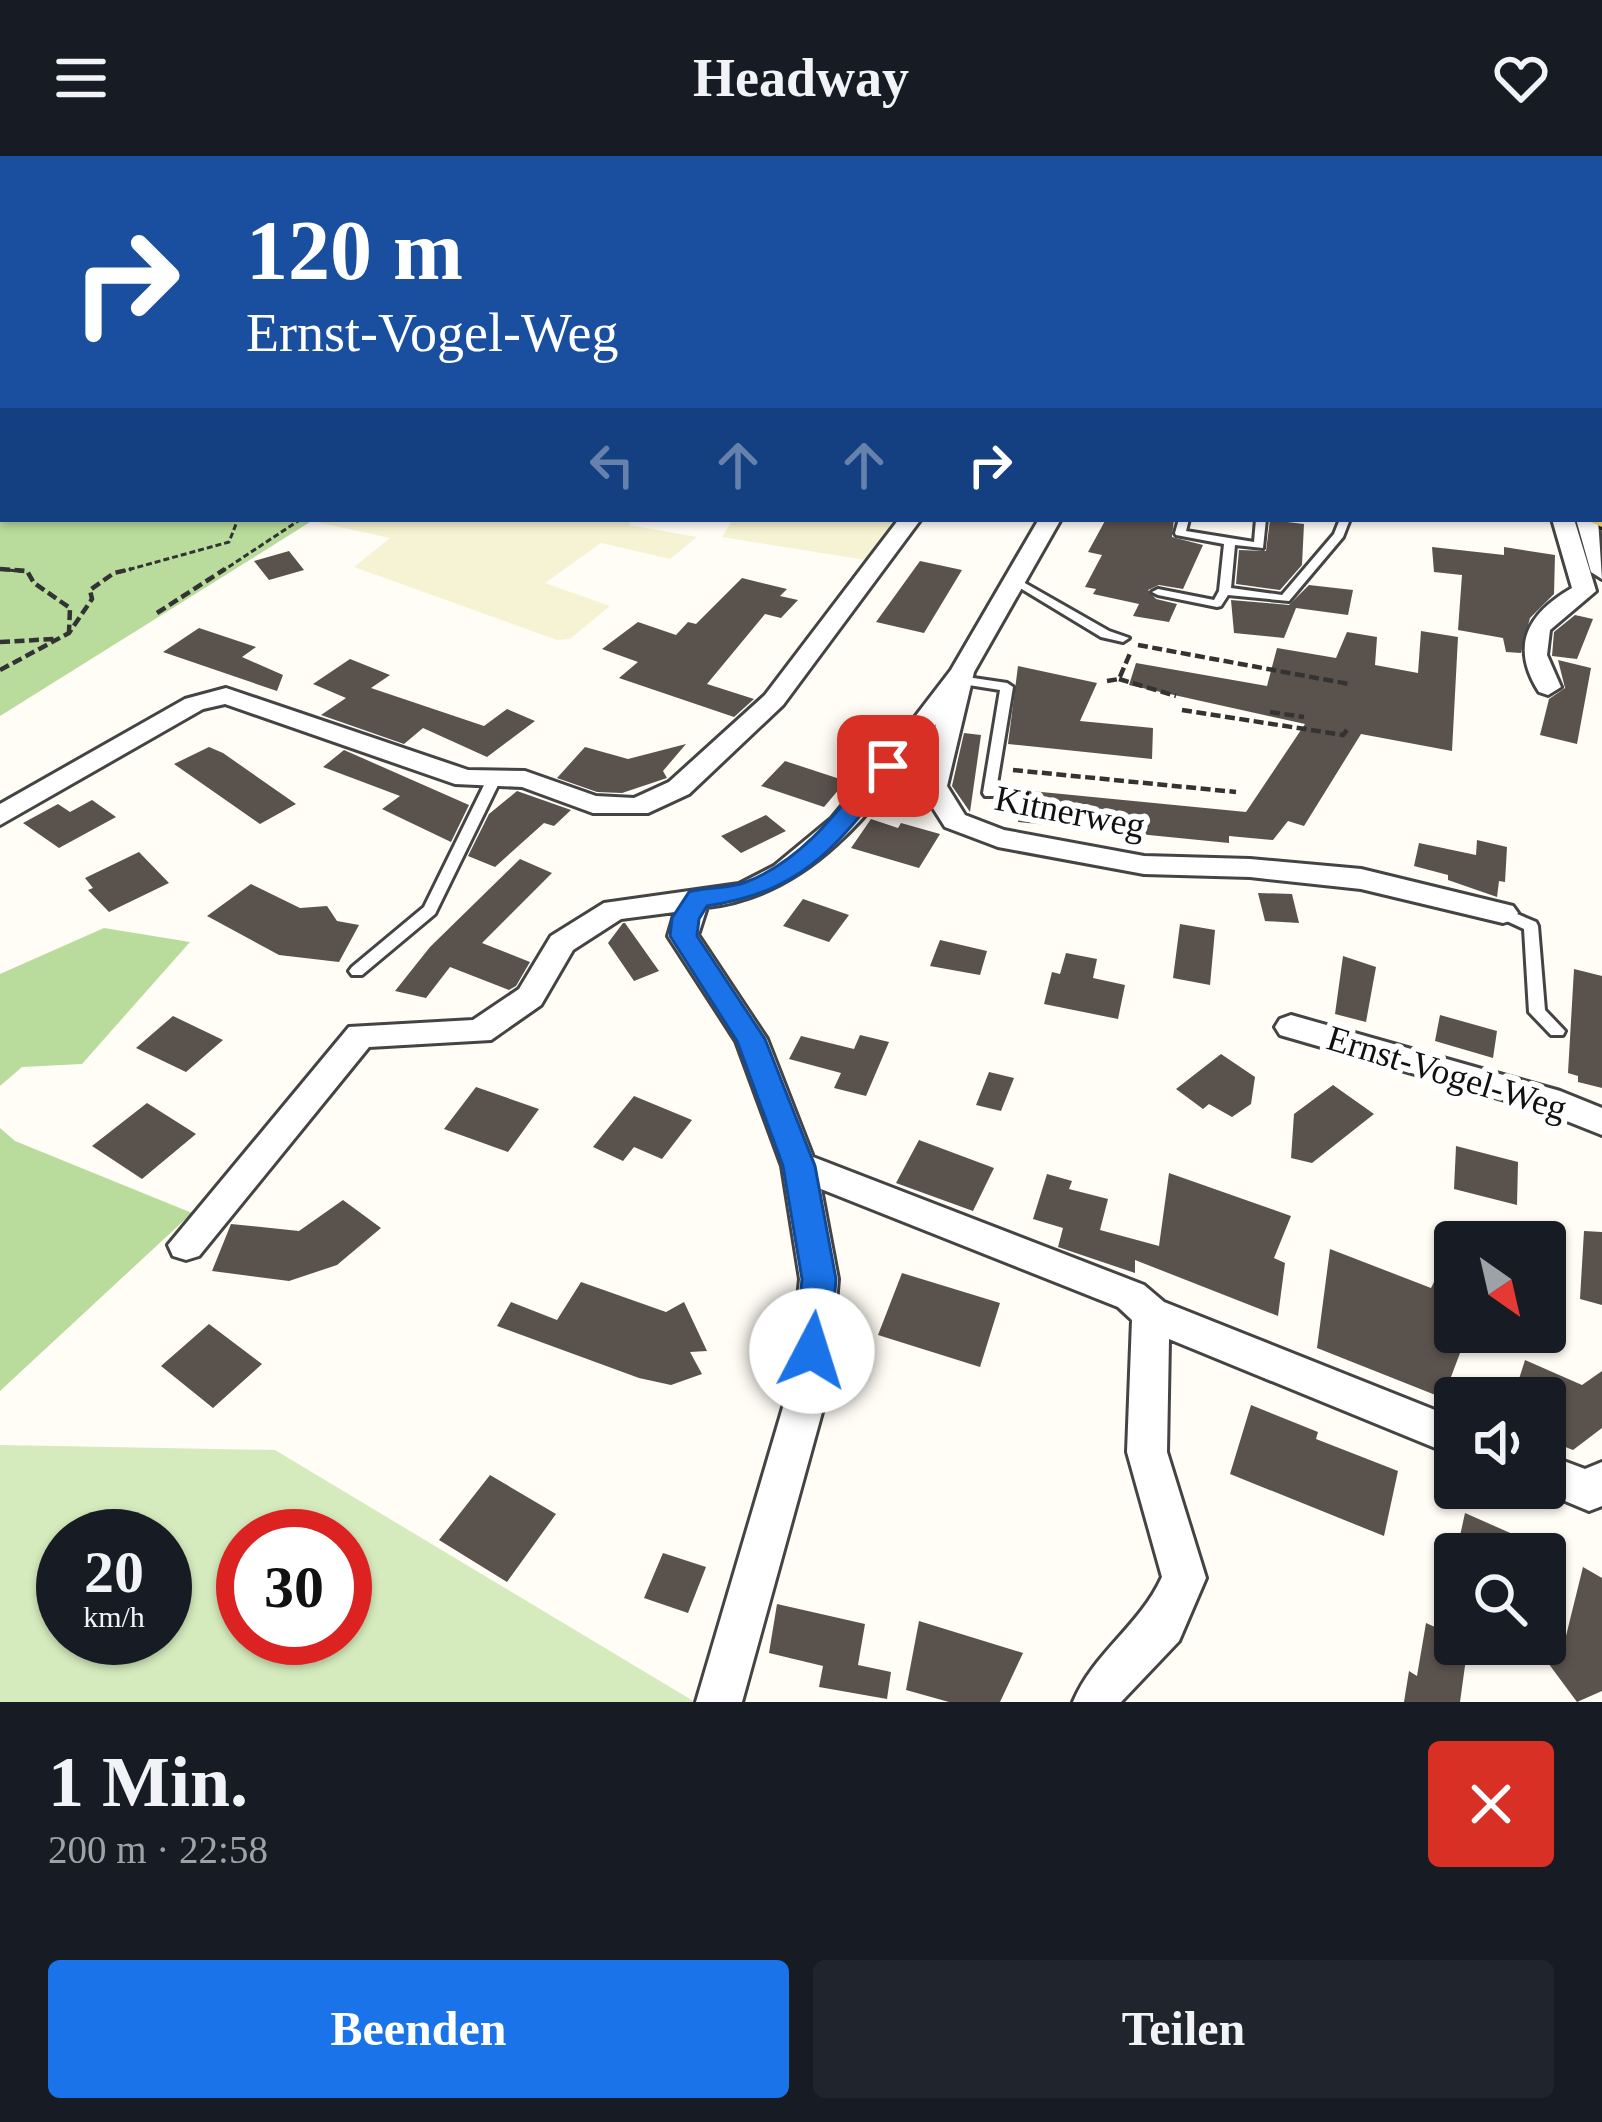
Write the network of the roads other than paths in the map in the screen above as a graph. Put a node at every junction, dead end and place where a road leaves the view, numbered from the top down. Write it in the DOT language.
graph roads {
  1 [pos="908,522"];
  2 [pos="1048,522"];
  3 [pos="1183,522"];
  4 [pos="1262,522"];
  5 [pos="1344,522"];
  6 [pos="1564,522"];
  7 [pos="1588,522"];
  8 [pos="1230,542"];
  9 [pos="1602,572"];
  10 [pos="1016,581"];
  11 [pos="1225,591"];
  12 [pos="1158,592"];
  13 [pos="1123,638"];
  14 [pos="961,676"];
  15 [pos="1548,687"];
  16 [pos="494,779"];
  17 [pos="990,793"];
  18 [pos="0,816"];
  19 [pos="698,898"];
  20 [pos="1504,913"];
  21 [pos="357,970"];
  22 [pos="1291,1027"];
  23 [pos="1557,1031"];
  24 [pos="1602,1122"];
  25 [pos="799,1166"];
  26 [pos="186,1245"];
  27 [pos="1151,1314"];
  28 [pos="1434,1428"];
  29 [pos="1566,1481"];
  30 [pos="1602,1481"];
  31 [pos="719,1702"];
  32 [pos="1096,1702"];
  1 -- 16 [label="street"];
  2 -- 10 [label="street, Kitnerweg"];
  3 -- 8 [label="lane"];
  4 -- 8 [label="lane"];
  5 -- 11 [label="lane"];
  6 -- 15 [label="street"];
  7 -- 9 [label="street"];
  8 -- 11 [label="lane"];
  10 -- 13 [label="lane"];
  10 -- 14 [label="street, Kitnerweg"];
  11 -- 12 [label="lane"];
  14 -- 17 [label="lane"];
  14 -- 19 [label="street"];
  14 -- 20 [label="street, Kitnerweg"];
  16 -- 18 [label="street"];
  16 -- 21 [label="lane"];
  19 -- 25 [label="street"];
  19 -- 26 [label="street"];
  20 -- 23 [label="lane"];
  22 -- 24 [label="street, Ernst-Vogel-Weg"];
  25 -- 27 [label="street"];
  25 -- 31 [label="street"];
  27 -- 28 [label="street"];
  27 -- 32 [label="street"];
  29 -- 30 [label="street"];
}
